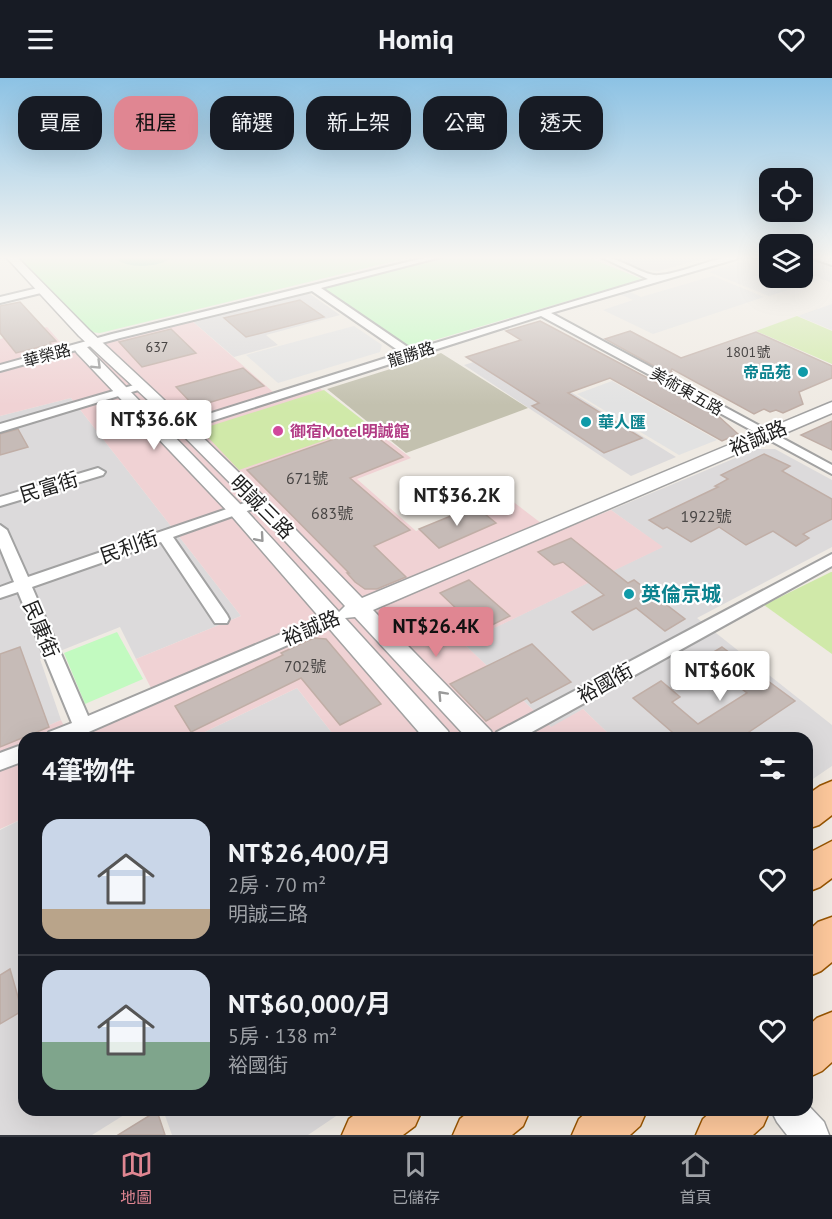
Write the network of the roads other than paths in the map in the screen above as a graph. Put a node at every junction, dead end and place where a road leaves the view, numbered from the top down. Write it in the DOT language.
graph roads {
  1 [pos="49,306"];
  2 [pos="236,306"];
  3 [pos="341,306"];
  4 [pos="562,306"];
  5 [pos="542,312"];
  6 [pos="86,344"];
  7 [pos="411,354"];
  8 [pos="0,368"];
  9 [pos="141,386"];
  10 [pos="123,391"];
  11 [pos="832,407"];
  12 [pos="182,426"];
  13 [pos="0,428"];
  14 [pos="158,430"];
  15 [pos="766,435"];
  16 [pos="832,470"];
  17 [pos="98,472"];
  18 [pos="0,502"];
  19 [pos="259,502"];
  20 [pos="236,510"];
  21 [pos="0,530"];
  22 [pos="164,535"];
  23 [pos="832,559"];
  24 [pos="22,585"];
  25 [pos="0,593"];
  26 [pos="360,607"];
  27 [pos="221,619"];
  28 [pos="332,619"];
  29 [pos="83,726"];
  30 [pos="70,732"];
  31 [pos="434,732"];
  32 [pos="476,732"];
  33 [pos="515,732"];
  34 [pos="18,754"];
  35 [pos="0,762"];
  36 [pos="832,796"];
  37 [pos="813,810"];
  38 [pos="832,857"];
  39 [pos="813,871"];
  40 [pos="832,936"];
  41 [pos="813,952"];
  42 [pos="832,1033"];
  43 [pos="813,1050"];
  44 [pos="391,1116"];
  45 [pos="500,1116"];
  46 [pos="617,1116"];
  47 [pos="740,1116"];
  48 [pos="795,1116"];
  49 [pos="365,1135"];
  50 [pos="476,1135"];
  51 [pos="595,1135"];
  52 [pos="718,1135"];
  53 [pos="812,1135"];
  1 -- 6 [label="street, 明誠三路"];
  2 -- 6 [label="street, 華榮路"];
  3 -- 7 [label="street"];
  4 -- 5 [label="street, 龍勝路"];
  5 -- 7 [label="street, 龍勝路"];
  5 -- 15 [label="street, 美術東五路"];
  6 -- 8 [label="street, 華榮路"];
  6 -- 9 [label="street, 明誠三路"];
  6 -- 10 [label="street, 明誠三路, one-way"];
  7 -- 12 [label="street, 龍勝路"];
  9 -- 10 [label="street"];
  9 -- 12 [label="street, 明誠三路"];
  10 -- 13 [label="street"];
  10 -- 14 [label="street, 明誠三路"];
  11 -- 15 [label="street, 裕誠路"];
  12 -- 14 [label="street, 龍勝路"];
  12 -- 19 [label="street, 明誠三路"];
  14 -- 20 [label="street, 明誠三路"];
  15 -- 16 [label="street, 美術東五路"];
  15 -- 26 [label="street, 裕誠路"];
  17 -- 18 [label="street, 民富街"];
  19 -- 20 [label="street, 民利街"];
  19 -- 26 [label="street, 明誠三路"];
  20 -- 22 [label="street, 民利街"];
  20 -- 28 [label="street, 明誠三路, one-way"];
  21 -- 24 [label="street, 民康街"];
  22 -- 24 [label="street, 民利街"];
  22 -- 27 [label="street"];
  23 -- 33 [label="street, 裕國街"];
  24 -- 25 [label="street, 民利街"];
  24 -- 29 [label="street, 民康街"];
  26 -- 28 [label="street, 裕誠路"];
  32 -- 26 [label="street, 明誠三路, one-way"];
  28 -- 29 [label="street, 裕誠路"];
  28 -- 31 [label="street, 明誠三路"];
  29 -- 30 [label="street, 裕誠路"];
  34 -- 35 [label="street"];
  36 -- 37 [label="main road"];
  38 -- 39 [label="main road"];
  40 -- 41 [label="main road"];
  42 -- 43 [label="main road"];
  44 -- 49 [label="main road"];
  45 -- 50 [label="main road"];
  46 -- 51 [label="main road"];
  47 -- 52 [label="main road"];
  48 -- 53 [label="street"];
}
